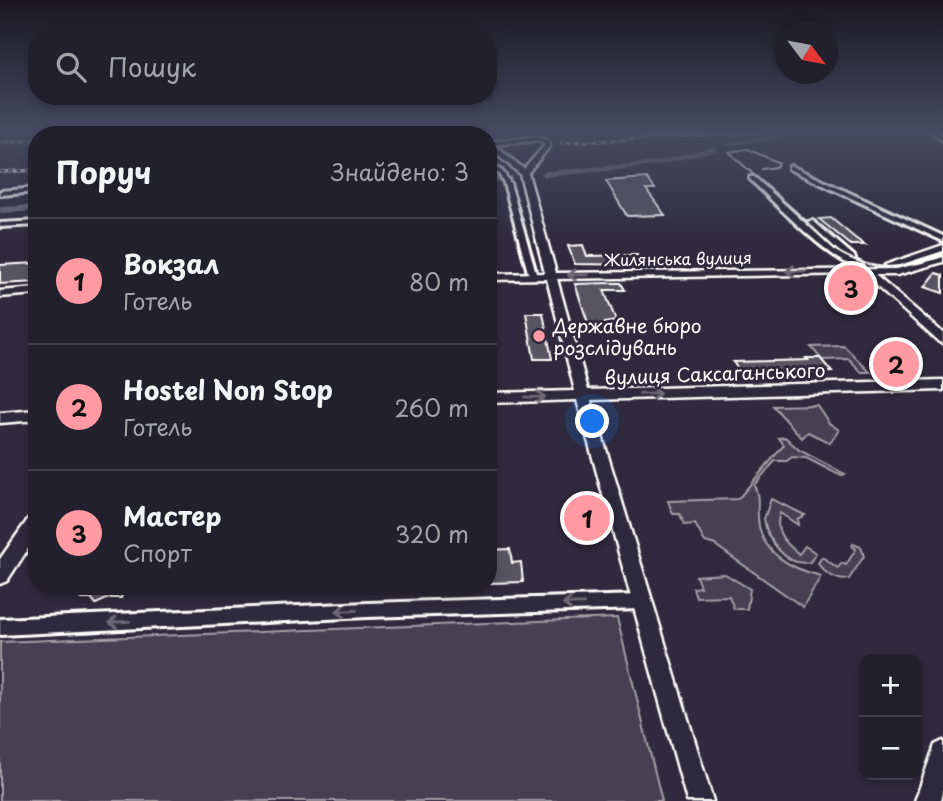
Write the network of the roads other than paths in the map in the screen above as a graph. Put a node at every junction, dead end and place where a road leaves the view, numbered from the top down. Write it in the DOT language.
graph roads {
  1 [pos="791,168"];
  2 [pos="523,169"];
  3 [pos="497,171"];
  4 [pos="752,178"];
  5 [pos="28,191"];
  6 [pos="0,193"];
  7 [pos="783,197"];
  8 [pos="28,223"];
  9 [pos="0,225"];
  10 [pos="943,239"];
  11 [pos="943,248"];
  12 [pos="943,259"];
  13 [pos="864,269"];
  14 [pos="533,276"];
  15 [pos="550,276"];
  16 [pos="497,277"];
  17 [pos="28,292"];
  18 [pos="0,294"];
  19 [pos="943,339"];
  20 [pos="943,384"];
  21 [pos="582,396"];
  22 [pos="497,398"];
  23 [pos="28,416"];
  24 [pos="0,418"];
  25 [pos="28,533"];
  26 [pos="0,575"];
  27 [pos="641,603"];
  28 [pos="0,627"];
  29 [pos="943,753"];
  30 [pos="700,801"];
  31 [pos="928,801"];
  1 -- 10 [label="street"];
  2 -- 15 [label="main road"];
  3 -- 14 [label="street"];
  4 -- 13 [label="street"];
  5 -- 6 [label="street"];
  7 -- 13 [label="street"];
  8 -- 9 [label="street"];
  11 -- 13 [label="main road, Жилянська вулиця"];
  12 -- 13 [label="main road, Жилянська вулиця"];
  13 -- 15 [label="main road, Жилянська вулиця, one-way"];
  13 -- 19 [label="main road"];
  14 -- 15 [label="main road, Жилянська вулиця"];
  14 -- 16 [label="main road, Жилянська вулиця"];
  15 -- 21 [label="main road"];
  17 -- 18 [label="main road"];
  21 -- 20 [label="main road, вулиця Саксаганського, one-way"];
  22 -- 21 [label="main road, вулиця Саксаганського, one-way"];
  21 -- 27 [label="main road"];
  23 -- 24 [label="main road"];
  25 -- 26 [label="main road"];
  27 -- 28 [label="street, one-way"];
  27 -- 30 [label="main road"];
  29 -- 31 [label="main road"];
}
